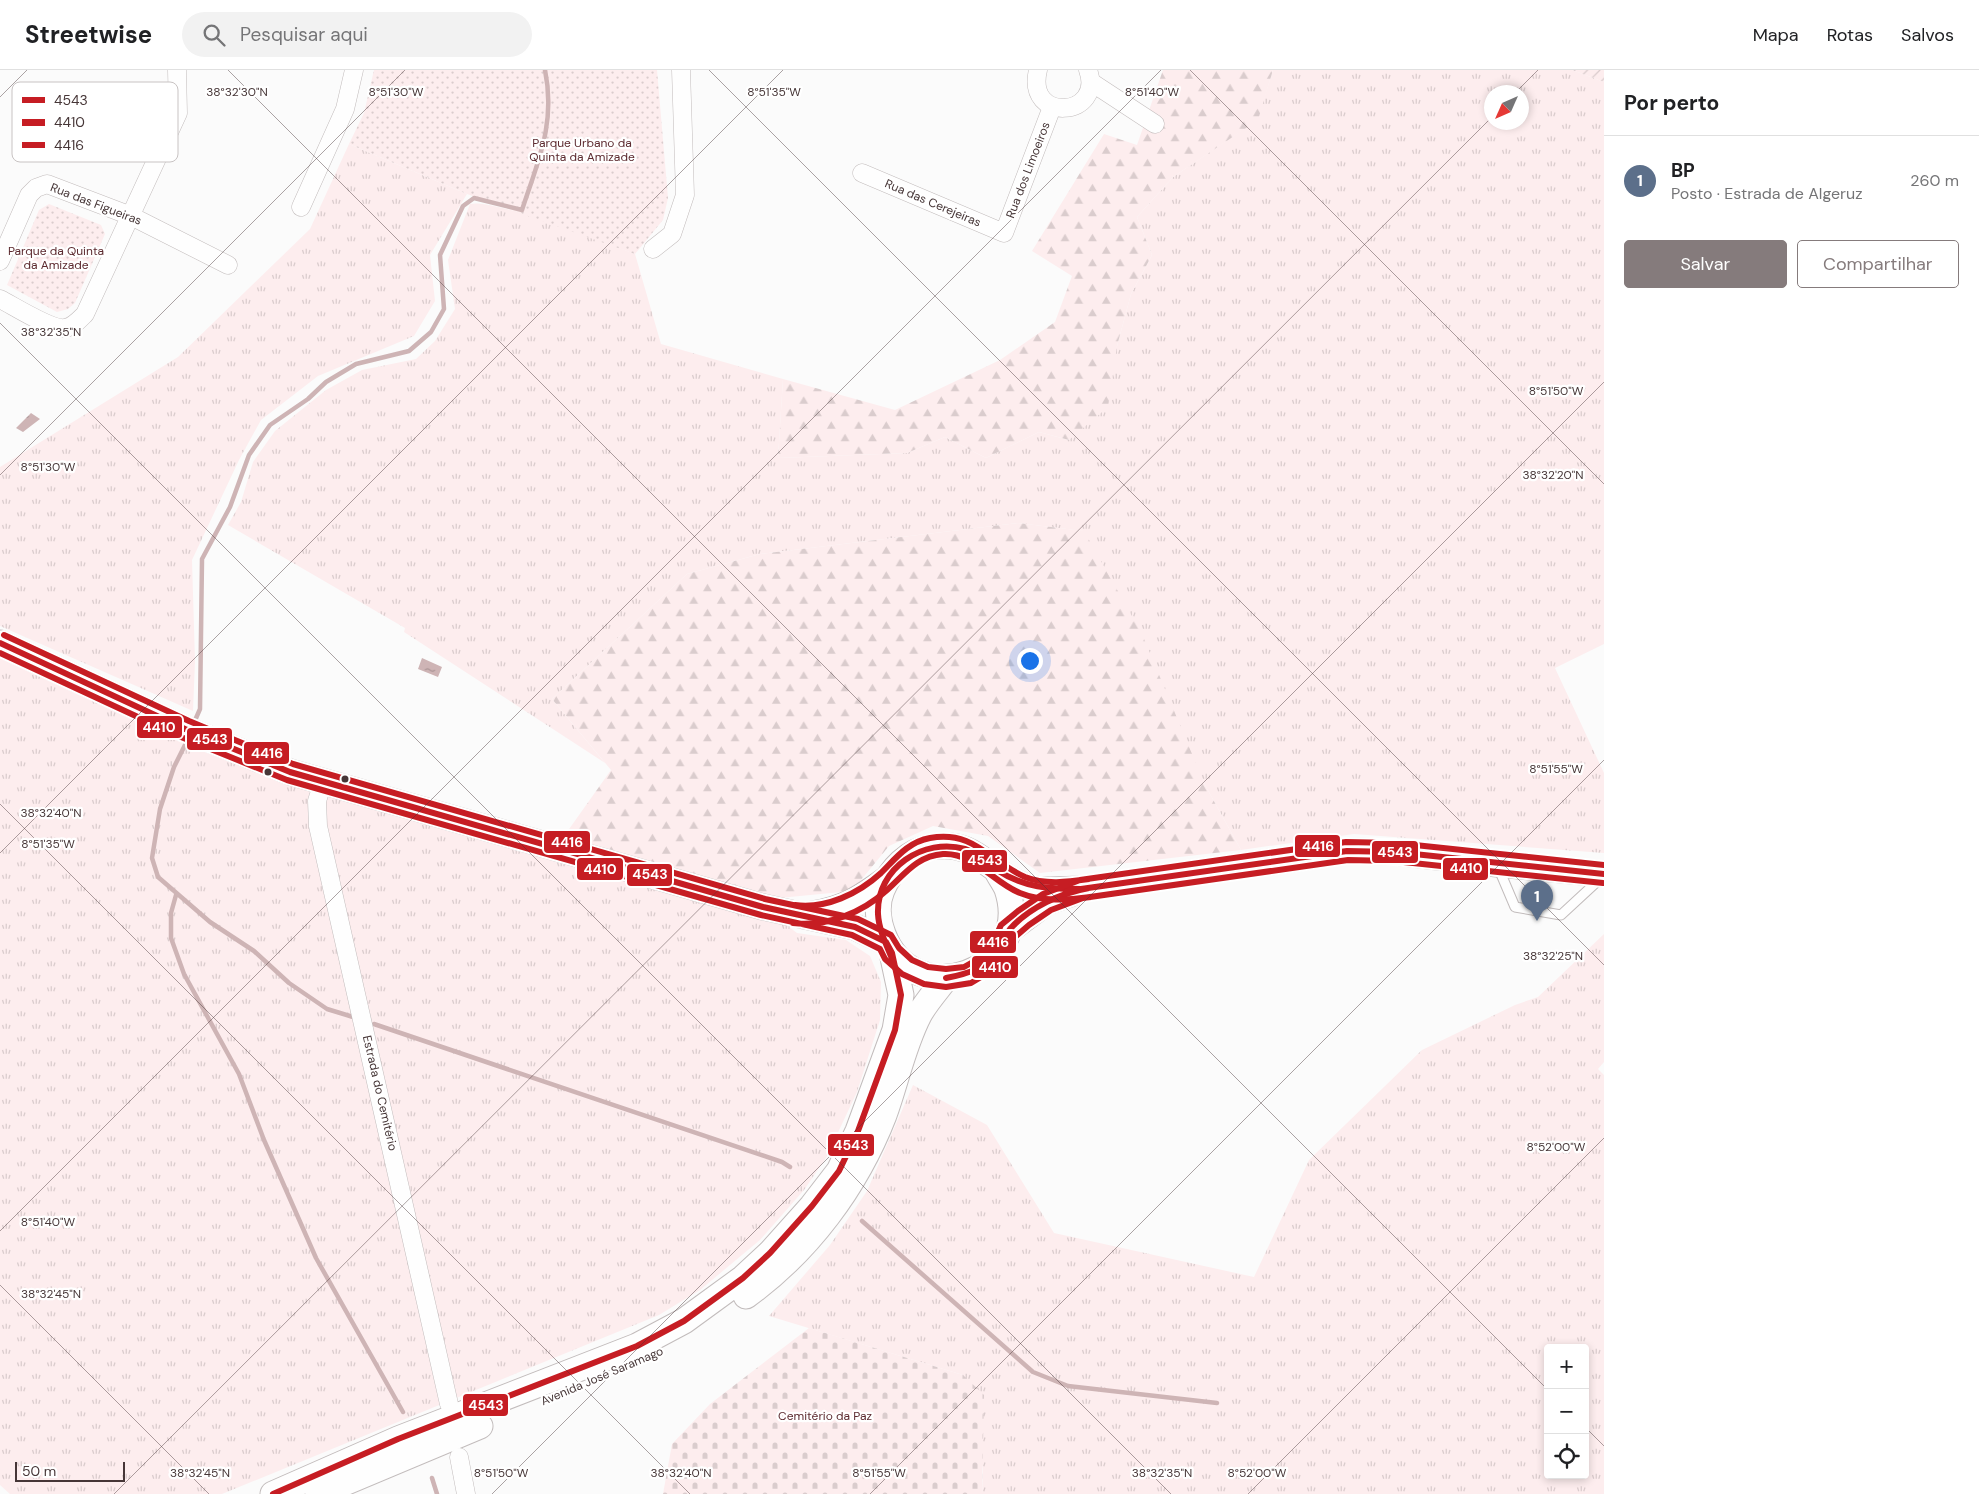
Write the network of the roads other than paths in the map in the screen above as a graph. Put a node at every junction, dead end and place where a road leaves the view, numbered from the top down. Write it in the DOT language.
graph roads {
  1 [pos="354,70"];
  2 [pos="681,70"];
  3 [pos="1038,70"];
  4 [pos="1089,76"];
  5 [pos="1052,107"];
  6 [pos="1155,124"];
  7 [pos="156,162"];
  8 [pos="862,173"];
  9 [pos="301,207"];
  10 [pos="131,216"];
  11 [pos="1004,233"];
  12 [pos="654,249"];
  13 [pos="0,261"];
  14 [pos="228,265"];
  15 [pos="0,299"];
  16 [pos="0,643"];
  17 [pos="323,782"];
  18 [pos="1497,864"];
  19 [pos="996,870"];
  20 [pos="1604,874"];
  21 [pos="887,879"];
  22 [pos="1082,889"];
  23 [pos="802,916"];
  24 [pos="1008,931"];
  25 [pos="889,947"];
  26 [pos="946,978"];
  27 [pos="449,1404"];
  28 [pos="459,1457"];
  29 [pos="273,1494"];
  30 [pos="318,1494"];
  31 [pos="466,1494"];
  1 -- 9 [label="street"];
  2 -- 12 [label="street"];
  3 -- 5 [label="street"];
  4 -- 5 [label="street"];
  4 -- 6 [label="street"];
  5 -- 11 [label="street, Rua dos Limoeiros"];
  7 -- 10 [label="street"];
  8 -- 11 [label="street, Rua das Cerejeiras"];
  10 -- 13 [label="street, Rua das Figueiras"];
  10 -- 14 [label="street, Rua das Figueiras"];
  10 -- 15 [label="street"];
  16 -- 17 [label="main road"];
  17 -- 23 [label="main road"];
  17 -- 27 [label="street, Estrada do Cemitério"];
  18 -- 20 [label="main road"];
  18 -- 20 [label="lane"];
  18 -- 22 [label="main road"];
  19 -- 21 [label="main road"];
  19 -- 22 [label="main road"];
  19 -- 24 [label="main road"];
  21 -- 23 [label="main road"];
  21 -- 25 [label="main road"];
  22 -- 24 [label="main road"];
  23 -- 25 [label="main road"];
  24 -- 26 [label="main road"];
  25 -- 26 [label="main road"];
  25 -- 29 [label="main road, Avenida José Saramago"];
  26 -- 30 [label="main road, Avenida José Saramago"];
  28 -- 31 [label="street"];
}
